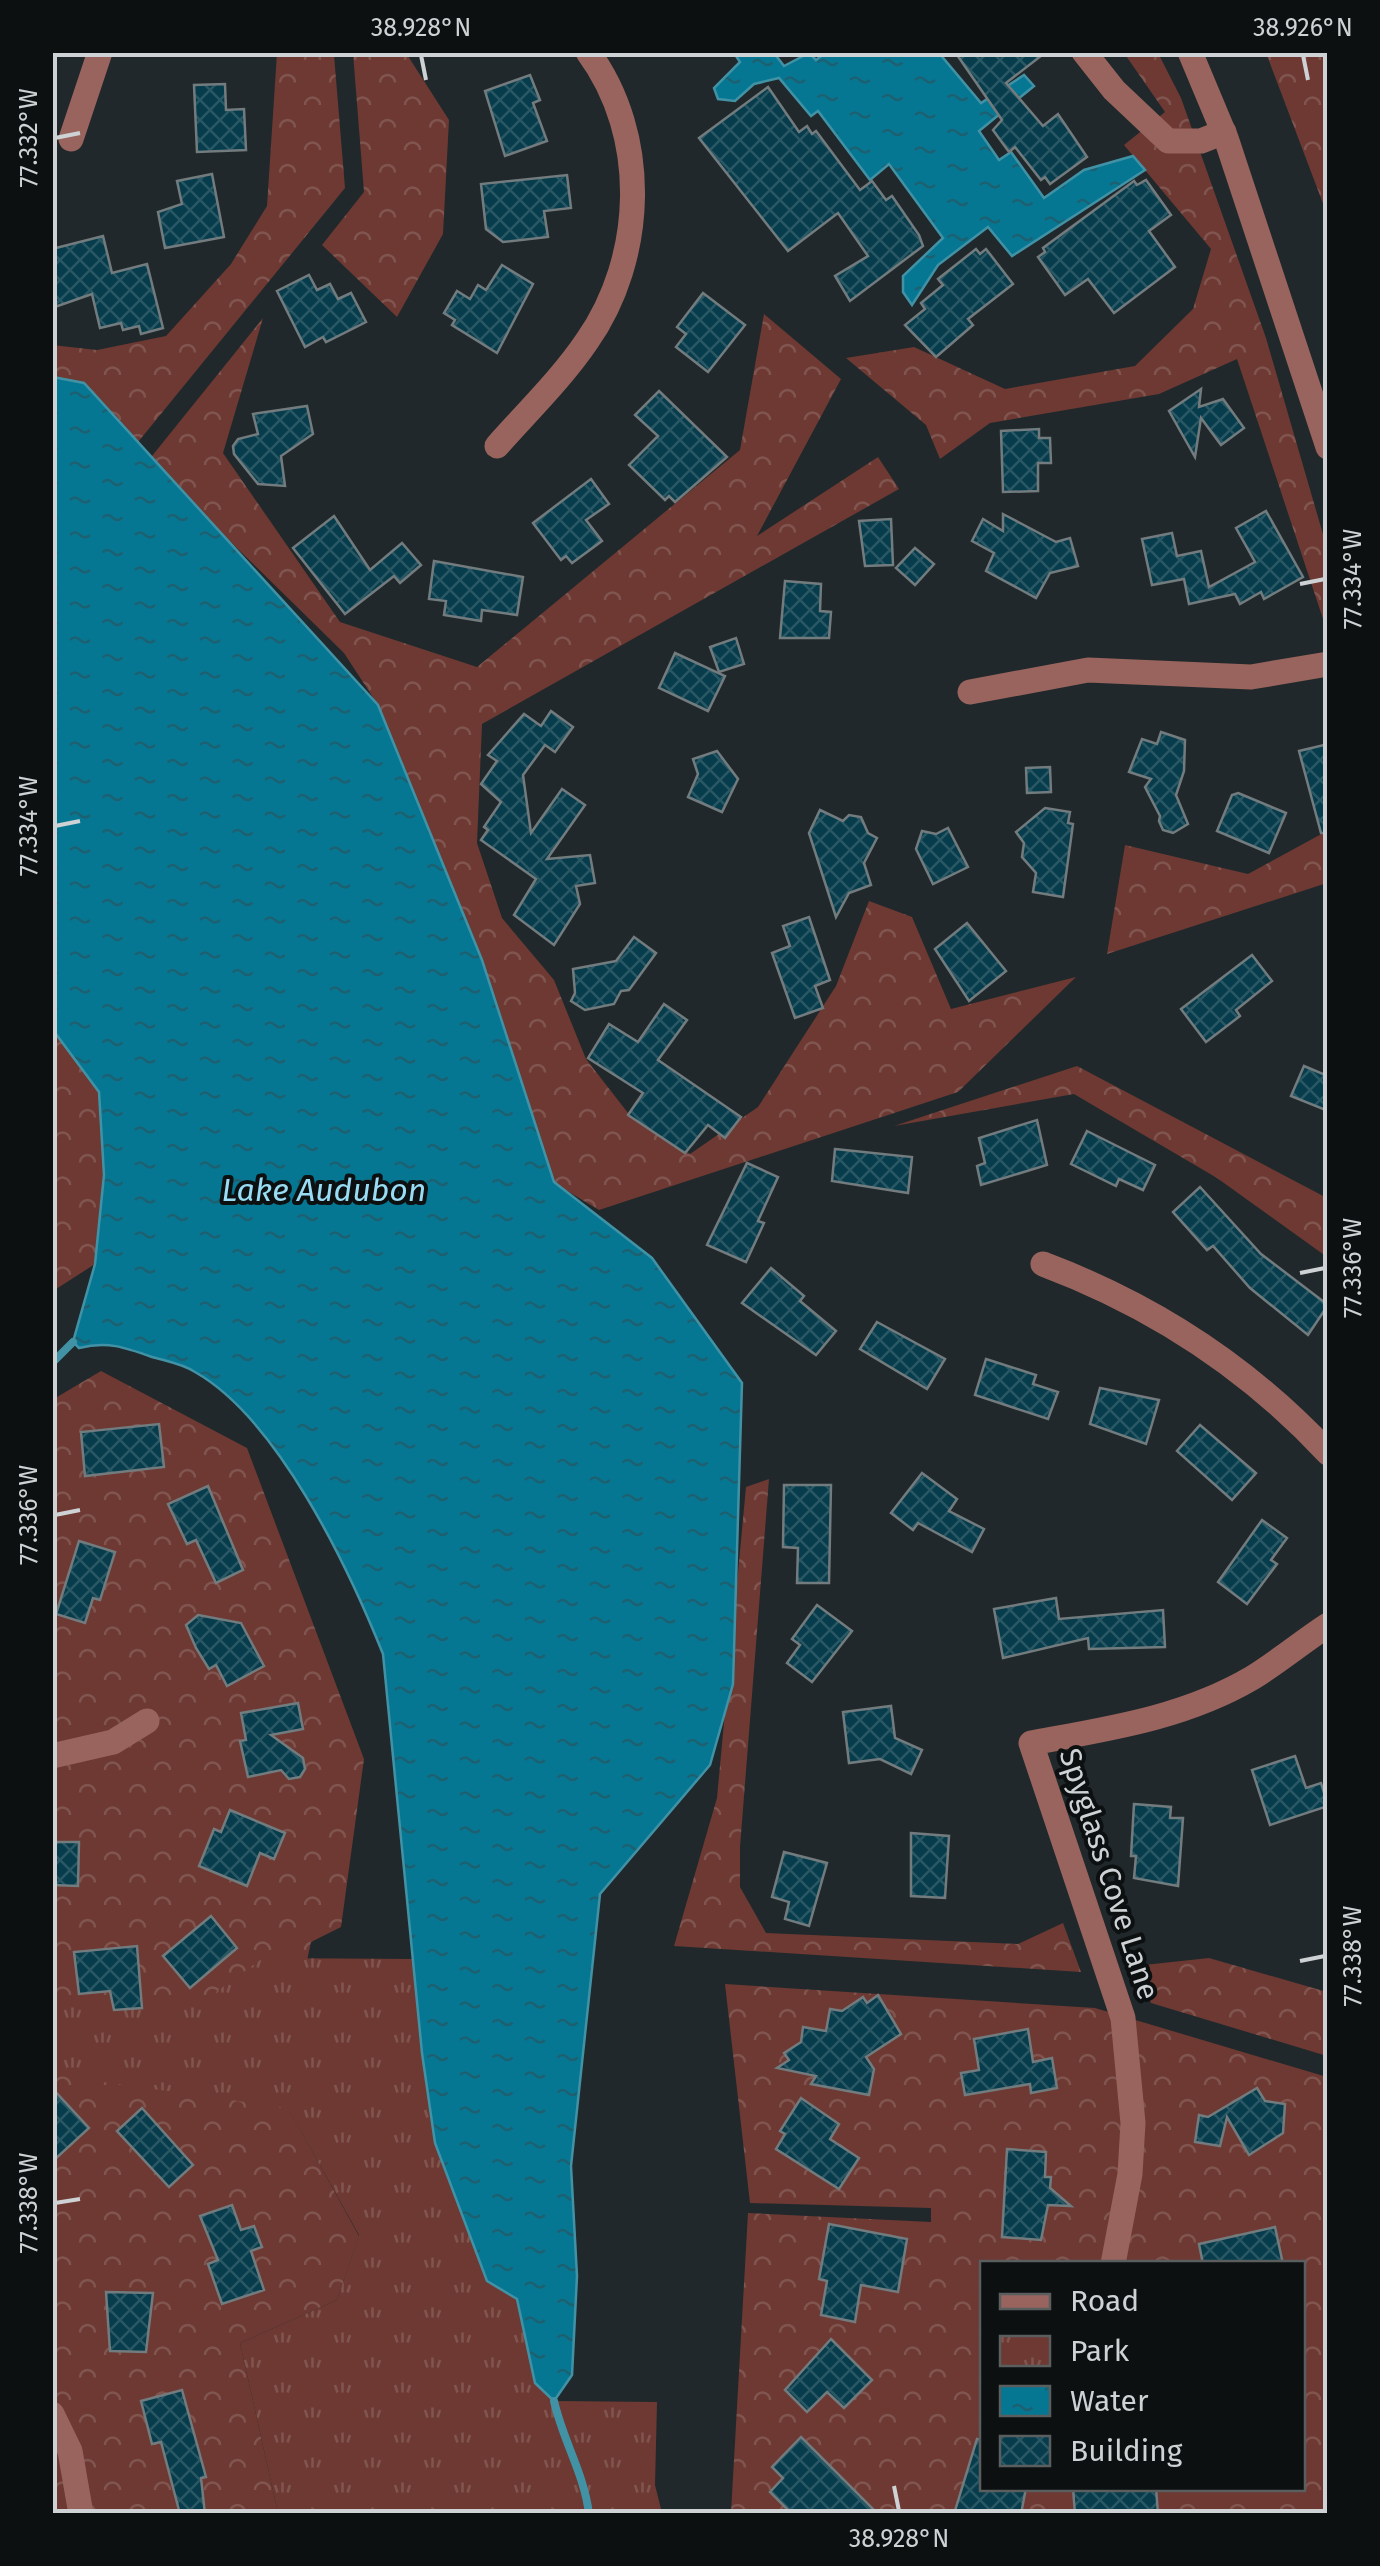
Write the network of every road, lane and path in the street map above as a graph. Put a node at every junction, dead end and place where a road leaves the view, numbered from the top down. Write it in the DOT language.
graph roads {
  1 [pos="100,52"];
  2 [pos="588,52"];
  3 [pos="1084,52"];
  4 [pos="1190,52"];
  5 [pos="1224,132"];
  6 [pos="71,139"];
  7 [pos="498,446"];
  8 [pos="1328,447"];
  9 [pos="1328,664"];
  10 [pos="970,692"];
  11 [pos="1043,1264"];
  12 [pos="1328,1453"];
  13 [pos="1328,1625"];
  14 [pos="147,1721"];
  15 [pos="52,1756"];
  16 [pos="1114,2261"];
  17 [pos="52,2414"];
  18 [pos="81,2514"];
  1 -- 6 [label="street"];
  2 -- 7 [label="street"];
  3 -- 5 [label="street"];
  4 -- 5 [label="street"];
  5 -- 8 [label="street"];
  9 -- 10 [label="street"];
  11 -- 12 [label="street"];
  13 -- 16 [label="street, Spyglass Cove Lane"];
  14 -- 15 [label="street"];
  17 -- 18 [label="street"];
}
